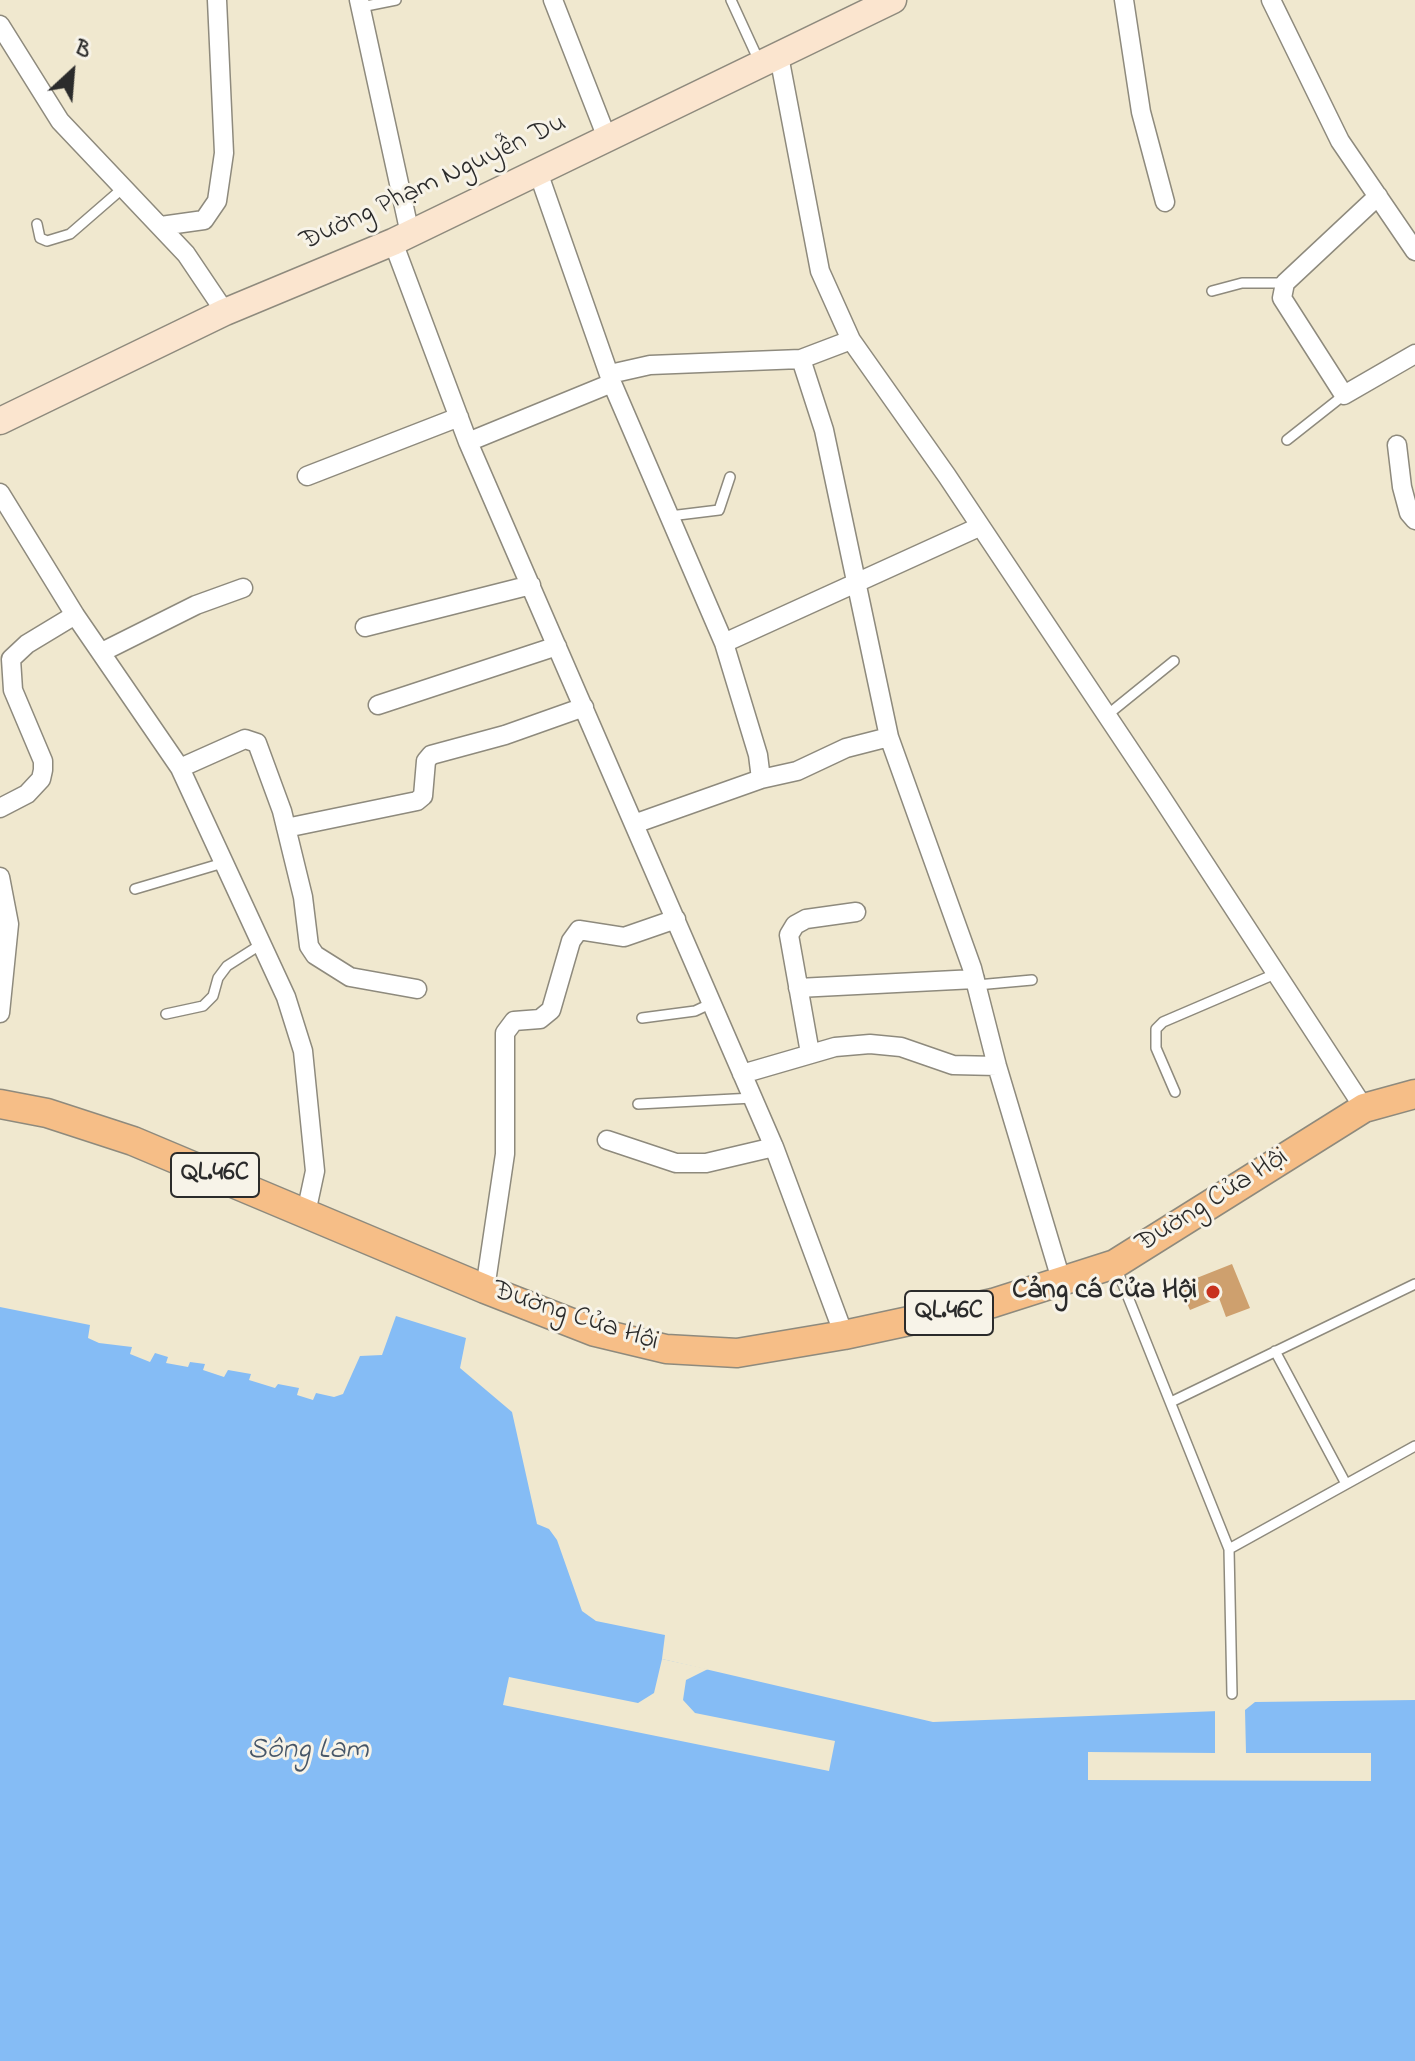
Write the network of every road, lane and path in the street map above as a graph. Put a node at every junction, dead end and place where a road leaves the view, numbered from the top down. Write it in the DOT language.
graph roads {
  1 [pos="217,0"];
  2 [pos="396,0"];
  3 [pos="553,0"];
  4 [pos="731,0"];
  5 [pos="893,0"];
  6 [pos="1124,0"];
  7 [pos="1271,0"];
  8 [pos="360,4"];
  9 [pos="0,25"];
  10 [pos="770,60"];
  11 [pos="607,138"];
  12 [pos="538,172"];
  13 [pos="123,188"];
  14 [pos="1378,196"];
  15 [pos="1165,202"];
  16 [pos="37,224"];
  17 [pos="161,226"];
  18 [pos="1408,229"];
  19 [pos="401,238"];
  20 [pos="1415,251"];
  21 [pos="1285,283"];
  22 [pos="1212,291"];
  23 [pos="225,312"];
  24 [pos="851,340"];
  25 [pos="1415,354"];
  26 [pos="801,359"];
  27 [pos="611,379"];
  28 [pos="1344,395"];
  29 [pos="459,417"];
  30 [pos="0,421"];
  31 [pos="1287,440"];
  32 [pos="468,442"];
  33 [pos="1397,445"];
  34 [pos="307,476"];
  35 [pos="730,477"];
  36 [pos="0,493"];
  37 [pos="670,516"];
  38 [pos="1415,520"];
  39 [pos="979,527"];
  40 [pos="857,582"];
  41 [pos="531,585"];
  42 [pos="243,588"];
  43 [pos="75,615"];
  44 [pos="365,627"];
  45 [pos="724,643"];
  46 [pos="557,646"];
  47 [pos="102,652"];
  48 [pos="1174,661"];
  49 [pos="378,705"];
  50 [pos="584,707"];
  51 [pos="1106,716"];
  52 [pos="889,737"];
  53 [pos="180,768"];
  54 [pos="761,779"];
  55 [pos="0,808"];
  56 [pos="634,824"];
  57 [pos="286,828"];
  58 [pos="223,863"];
  59 [pos="0,877"];
  60 [pos="135,889"];
  61 [pos="856,912"];
  62 [pos="676,919"];
  63 [pos="260,945"];
  64 [pos="1275,974"];
  65 [pos="1032,980"];
  66 [pos="976,982"];
  67 [pos="798,988"];
  68 [pos="417,989"];
  69 [pos="712,1003"];
  70 [pos="0,1013"];
  71 [pos="166,1014"];
  72 [pos="642,1018"];
  73 [pos="810,1053"];
  74 [pos="997,1066"];
  75 [pos="742,1074"];
  76 [pos="1175,1092"];
  77 [pos="753,1098"];
  78 [pos="1389,1101"];
  79 [pos="0,1104"];
  80 [pos="638,1104"];
  81 [pos="607,1140"];
  82 [pos="774,1147"];
  83 [pos="306,1213"];
  84 [pos="1115,1264"];
  85 [pos="1062,1283"];
  86 [pos="1415,1284"];
  87 [pos="477,1286"];
  88 [pos="844,1335"];
  89 [pos="1275,1351"];
  90 [pos="1171,1402"];
  91 [pos="1415,1446"];
  92 [pos="1345,1482"];
  93 [pos="1229,1549"];
  94 [pos="1232,1694"];
  1 -- 17 [label="street"];
  2 -- 8 [label="lane"];
  3 -- 11 [label="street"];
  4 -- 10 [label="lane"];
  5 -- 10 [label="main road, Đường Phạm Nguyễn Du"];
  6 -- 15 [label="street"];
  7 -- 14 [label="street"];
  8 -- 19 [label="street"];
  9 -- 13 [label="street"];
  10 -- 11 [label="main road, Đường Phạm Nguyễn Du"];
  10 -- 24 [label="street"];
  11 -- 12 [label="main road, Đường Phạm Nguyễn Du"];
  12 -- 19 [label="main road, Đường Phạm Nguyễn Du"];
  12 -- 27 [label="street"];
  13 -- 16 [label="lane"];
  13 -- 17 [label="street"];
  14 -- 18 [label="street"];
  14 -- 21 [label="street"];
  17 -- 23 [label="street"];
  18 -- 20 [label="street"];
  19 -- 23 [label="main road, Đường Phạm Nguyễn Du"];
  19 -- 29 [label="street"];
  21 -- 22 [label="lane"];
  21 -- 28 [label="street"];
  23 -- 30 [label="main road, Đường Phạm Nguyễn Du"];
  24 -- 26 [label="street"];
  24 -- 39 [label="street"];
  25 -- 28 [label="street"];
  26 -- 27 [label="street"];
  26 -- 40 [label="street"];
  27 -- 32 [label="street"];
  27 -- 37 [label="street"];
  28 -- 31 [label="lane"];
  29 -- 32 [label="street"];
  29 -- 34 [label="street"];
  32 -- 41 [label="street"];
  33 -- 38 [label="street"];
  35 -- 37 [label="lane"];
  36 -- 43 [label="street"];
  37 -- 45 [label="street"];
  39 -- 40 [label="street"];
  39 -- 51 [label="street"];
  40 -- 45 [label="street"];
  40 -- 52 [label="street"];
  41 -- 44 [label="street"];
  41 -- 46 [label="street"];
  42 -- 47 [label="street"];
  43 -- 47 [label="street"];
  43 -- 55 [label="street"];
  45 -- 54 [label="street"];
  46 -- 49 [label="street"];
  46 -- 50 [label="street"];
  47 -- 53 [label="street"];
  48 -- 51 [label="lane"];
  50 -- 56 [label="street"];
  50 -- 57 [label="street"];
  51 -- 64 [label="street"];
  52 -- 54 [label="street"];
  52 -- 66 [label="street"];
  53 -- 57 [label="street"];
  53 -- 58 [label="street"];
  54 -- 56 [label="street"];
  56 -- 62 [label="street"];
  57 -- 68 [label="street"];
  58 -- 60 [label="lane"];
  58 -- 63 [label="street"];
  59 -- 70 [label="street"];
  61 -- 67 [label="street"];
  62 -- 69 [label="street"];
  62 -- 87 [label="street"];
  63 -- 71 [label="lane"];
  63 -- 83 [label="street"];
  64 -- 76 [label="lane"];
  64 -- 78 [label="street"];
  65 -- 66 [label="lane"];
  66 -- 67 [label="street"];
  66 -- 74 [label="street"];
  67 -- 73 [label="street"];
  69 -- 72 [label="lane"];
  69 -- 75 [label="street"];
  73 -- 74 [label="street"];
  73 -- 75 [label="street"];
  74 -- 85 [label="street"];
  75 -- 77 [label="street"];
  77 -- 80 [label="lane"];
  77 -- 82 [label="street"];
  78 -- 84 [label="main road, Đường Cửa Hội / QL.46C"];
  79 -- 83 [label="main road, Đường Cửa Hội / QL.46C"];
  81 -- 82 [label="street"];
  82 -- 88 [label="street"];
  83 -- 87 [label="main road, Đường Cửa Hội / QL.46C"];
  84 -- 85 [label="main road, Đường Cửa Hội / QL.46C"];
  84 -- 90 [label="lane"];
  85 -- 88 [label="main road, Đường Cửa Hội / QL.46C"];
  86 -- 89 [label="lane"];
  87 -- 88 [label="main road, Đường Cửa Hội / QL.46C"];
  89 -- 90 [label="lane"];
  89 -- 92 [label="lane"];
  90 -- 93 [label="lane"];
  91 -- 92 [label="lane"];
  92 -- 93 [label="lane"];
  93 -- 94 [label="lane"];
}
